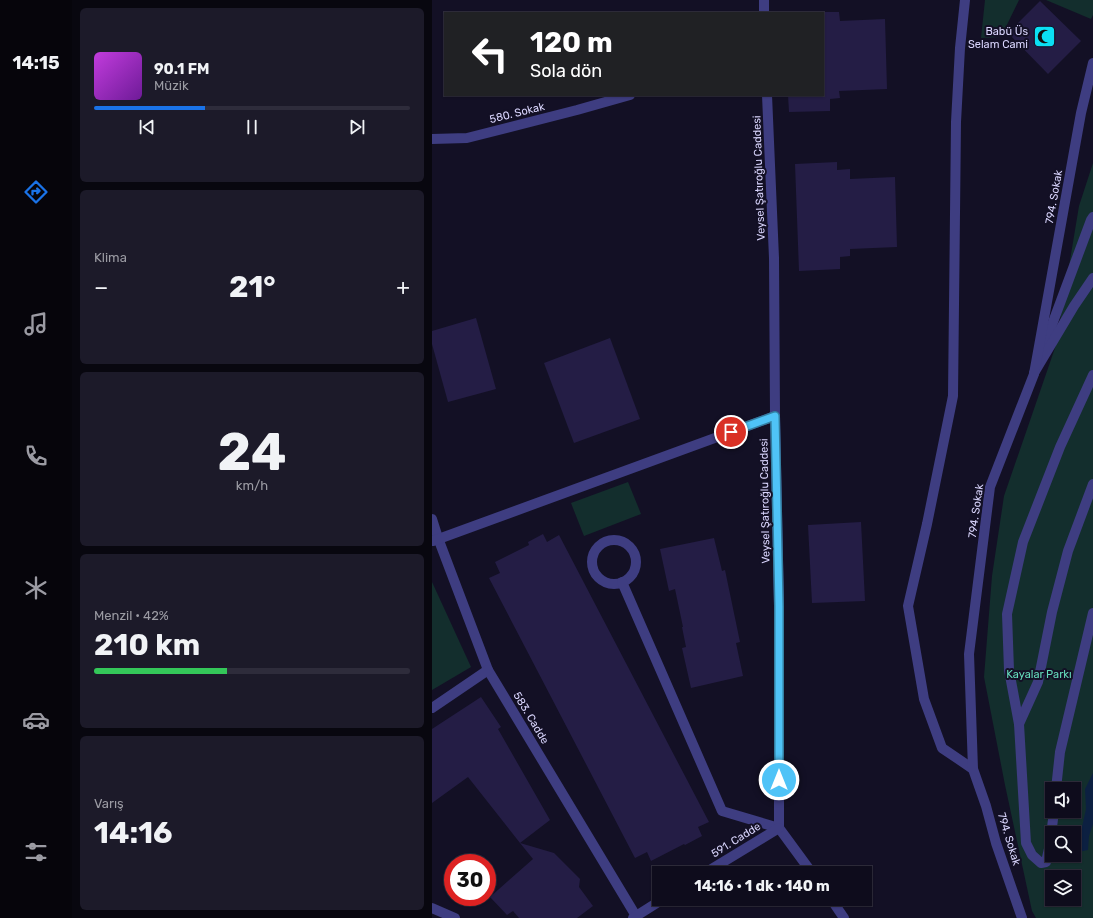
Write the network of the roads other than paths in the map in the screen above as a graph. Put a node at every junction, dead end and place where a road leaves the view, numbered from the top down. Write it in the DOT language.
graph roads {
  1 [pos="764,0"];
  2 [pos="965,0"];
  3 [pos="764,12"];
  4 [pos="1093,63"];
  5 [pos="626,96"];
  6 [pos="767,96"];
  7 [pos="432,139"];
  8 [pos="1093,217"];
  9 [pos="1093,278"];
  10 [pos="1034,374"];
  11 [pos="1093,375"];
  12 [pos="775,416"];
  13 [pos="1093,484"];
  14 [pos="432,519"];
  15 [pos="435,540"];
  16 [pos="622,582"];
  17 [pos="1093,613"];
  18 [pos="488,670"];
  19 [pos="432,708"];
  20 [pos="1019,724"];
  21 [pos="973,769"];
  22 [pos="1057,782"];
  23 [pos="1053,818"];
  24 [pos="779,828"];
  25 [pos="717,866"];
  26 [pos="807,866"];
  27 [pos="652,906"];
  28 [pos="836,906"];
  29 [pos="432,908"];
  30 [pos="634,917"];
  31 [pos="454,918"];
  32 [pos="844,918"];
  33 [pos="1022,918"];
  1 -- 3 [label="street"];
  2 -- 21 [label="street"];
  4 -- 10 [label="street, 794. Sokak"];
  5 -- 7 [label="street, 580. Sokak"];
  6 -- 12 [label="street, Veysel Şatıroğlu Caddesi"];
  8 -- 10 [label="street"];
  9 -- 10 [label="street"];
  10 -- 21 [label="street, 794. Sokak"];
  11 -- 20 [label="street"];
  12 -- 15 [label="street"];
  12 -- 24 [label="street, Veysel Şatıroğlu Caddesi"];
  13 -- 20 [label="street"];
  14 -- 15 [label="street, 583. Cadde"];
  15 -- 18 [label="street, 583. Cadde"];
  16 -- 16 [label="street"];
  16 -- 24 [label="street"];
  17 -- 22 [label="street"];
  18 -- 19 [label="street"];
  18 -- 30 [label="street, 583. Cadde"];
  20 -- 23 [label="street"];
  21 -- 33 [label="street, 794. Sokak"];
  24 -- 25 [label="street, 591. Cadde"];
  24 -- 26 [label="street"];
  27 -- 30 [label="street"];
  28 -- 32 [label="street"];
  29 -- 31 [label="street"];
}
